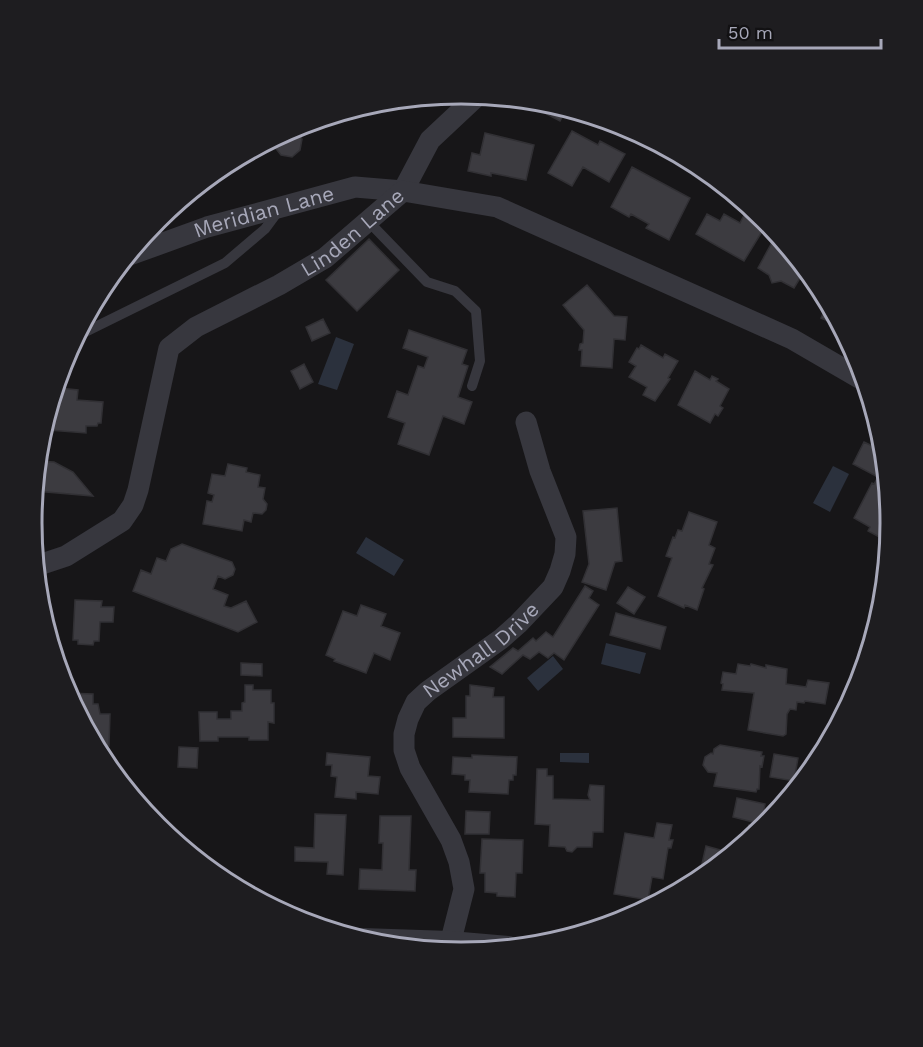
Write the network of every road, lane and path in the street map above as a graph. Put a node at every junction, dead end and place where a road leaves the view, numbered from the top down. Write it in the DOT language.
graph roads {
  1 [pos="468,104"];
  2 [pos="403,191"];
  3 [pos="283,206"];
  4 [pos="368,222"];
  5 [pos="144,250"];
  6 [pos="89,330"];
  7 [pos="854,375"];
  8 [pos="471,386"];
  9 [pos="526,422"];
  10 [pos="44,563"];
  11 [pos="451,943"];
  1 -- 2 [label="street"];
  2 -- 3 [label="street, Meridian Lane"];
  2 -- 4 [label="street, Linden Lane"];
  2 -- 7 [label="street, Linden Lane"];
  3 -- 5 [label="street, Meridian Lane"];
  3 -- 6 [label="lane"];
  4 -- 8 [label="lane"];
  4 -- 10 [label="street, Linden Lane"];
  9 -- 11 [label="street, Newhall Drive"];
}
